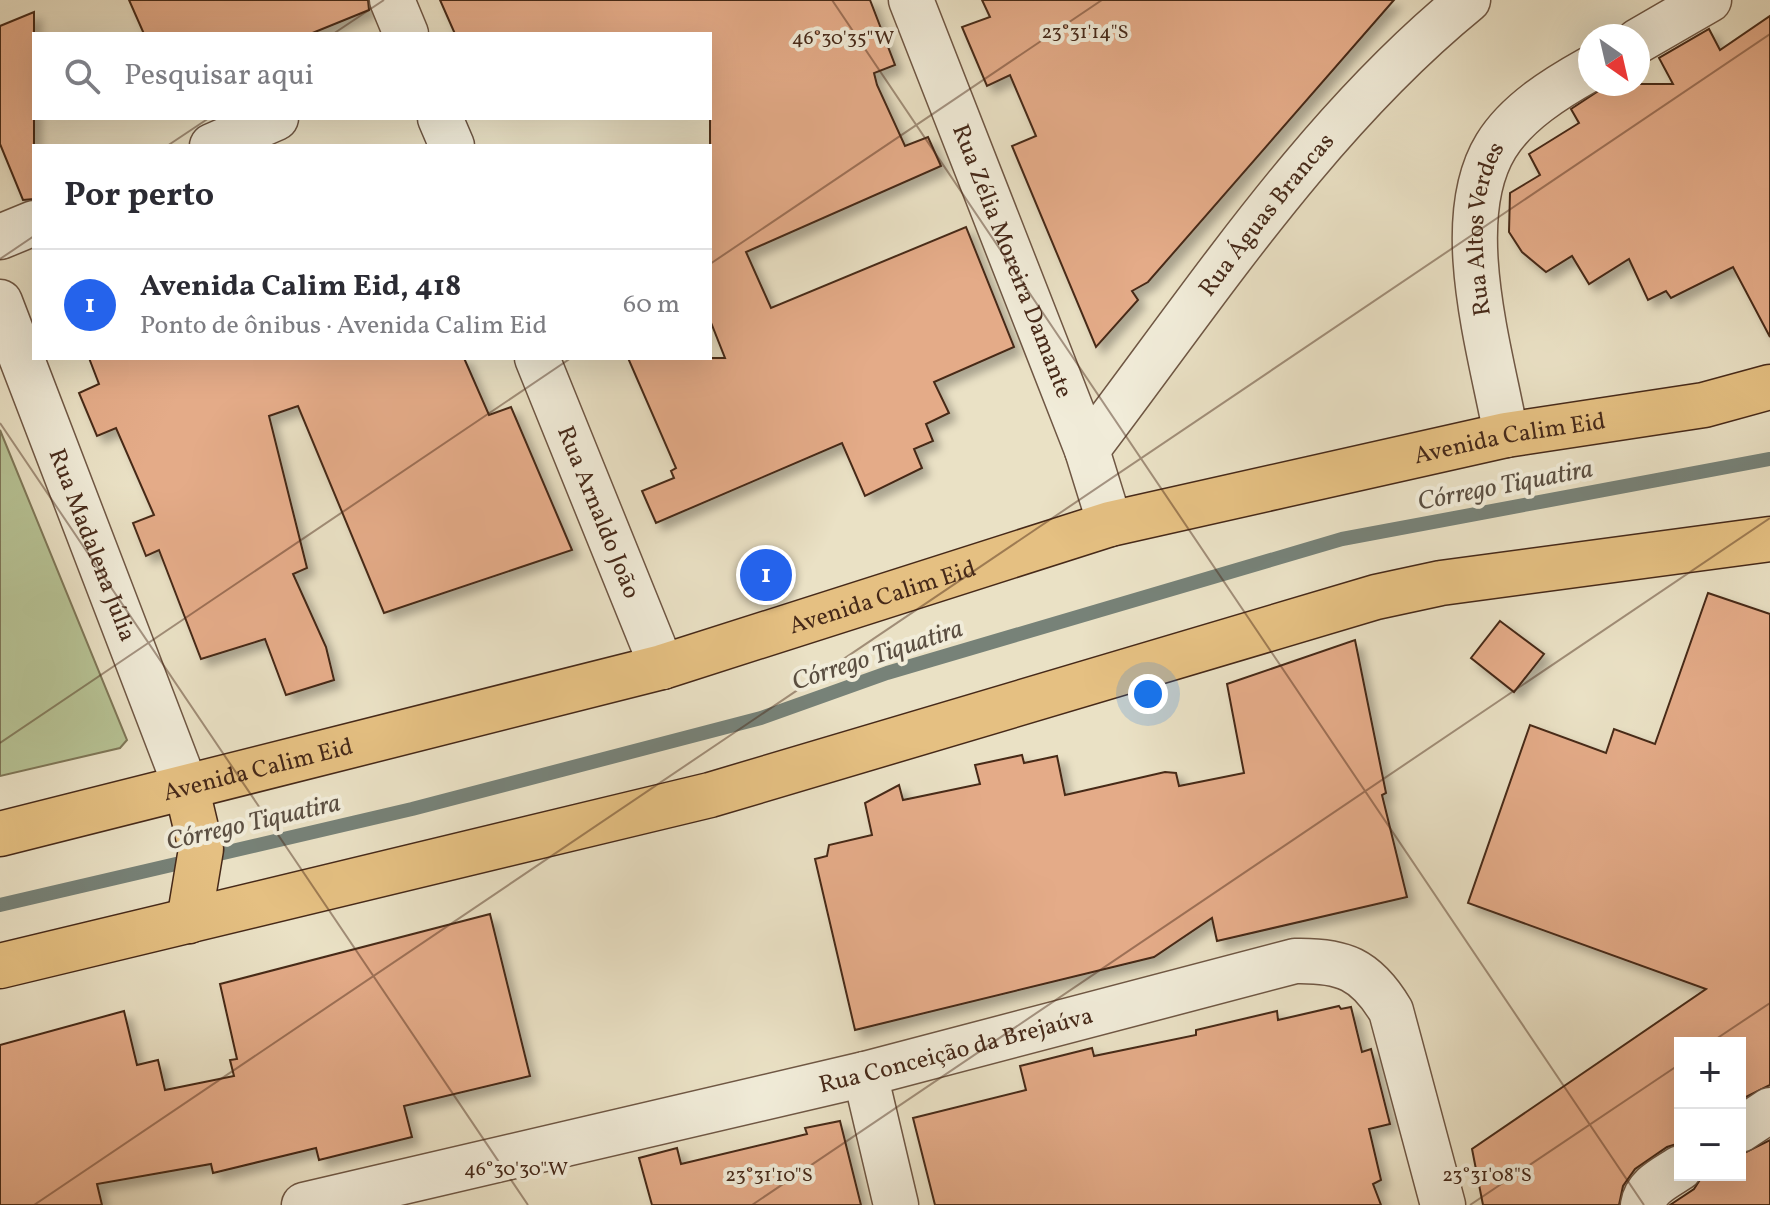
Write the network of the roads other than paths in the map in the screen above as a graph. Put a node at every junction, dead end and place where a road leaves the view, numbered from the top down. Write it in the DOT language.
graph roads {
  1 [pos="392,0"];
  2 [pos="911,0"];
  3 [pos="1468,0"];
  4 [pos="1709,0"];
  5 [pos="405,32"];
  6 [pos="1650,34"];
  7 [pos="1578,77"];
  8 [pos="271,120"];
  9 [pos="441,120"];
  10 [pos="217,144"];
  11 [pos="451,144"];
  12 [pos="32,224"];
  13 [pos="0,237"];
  14 [pos="0,302"];
  15 [pos="538,360"];
  16 [pos="1770,387"];
  17 [pos="1506,435"];
  18 [pos="1087,450"];
  19 [pos="1110,524"];
  20 [pos="1770,539"];
  21 [pos="662,667"];
  22 [pos="190,804"];
  23 [pos="0,834"];
  24 [pos="189,921"];
  25 [pos="0,966"];
  26 [pos="865,1074"];
  27 [pos="1770,1110"];
  28 [pos="1746,1126"];
  29 [pos="1674,1172"];
  30 [pos="328,1202"];
  31 [pos="896,1205"];
  32 [pos="1443,1205"];
  33 [pos="1643,1205"];
  1 -- 5 [label="street"];
  2 -- 18 [label="street, Rua Zélia Moreira Damante"];
  3 -- 18 [label="street, Rua Águas Brancas"];
  4 -- 6 [label="street"];
  7 -- 17 [label="street, Rua Altos Verdes"];
  8 -- 10 [label="street"];
  9 -- 11 [label="street"];
  12 -- 13 [label="street"];
  14 -- 22 [label="street, Rua Madalena Júlia"];
  15 -- 21 [label="street, Rua Arnaldo João"];
  16 -- 17 [label="main road, Avenida Calim Eid"];
  17 -- 19 [label="main road, Avenida Calim Eid"];
  18 -- 19 [label="street, Rua Zélia Moreira Damante"];
  19 -- 21 [label="main road, Avenida Calim Eid"];
  20 -- 24 [label="main road"];
  21 -- 22 [label="main road, Avenida Calim Eid"];
  22 -- 23 [label="main road, Avenida Calim Eid"];
  22 -- 24 [label="main road"];
  24 -- 25 [label="main road"];
  26 -- 30 [label="street, Rua Conceição da Brejaúva"];
  26 -- 31 [label="street"];
  26 -- 32 [label="street, Rua Conceição da Brejaúva"];
  27 -- 28 [label="street"];
  29 -- 33 [label="street"];
}
